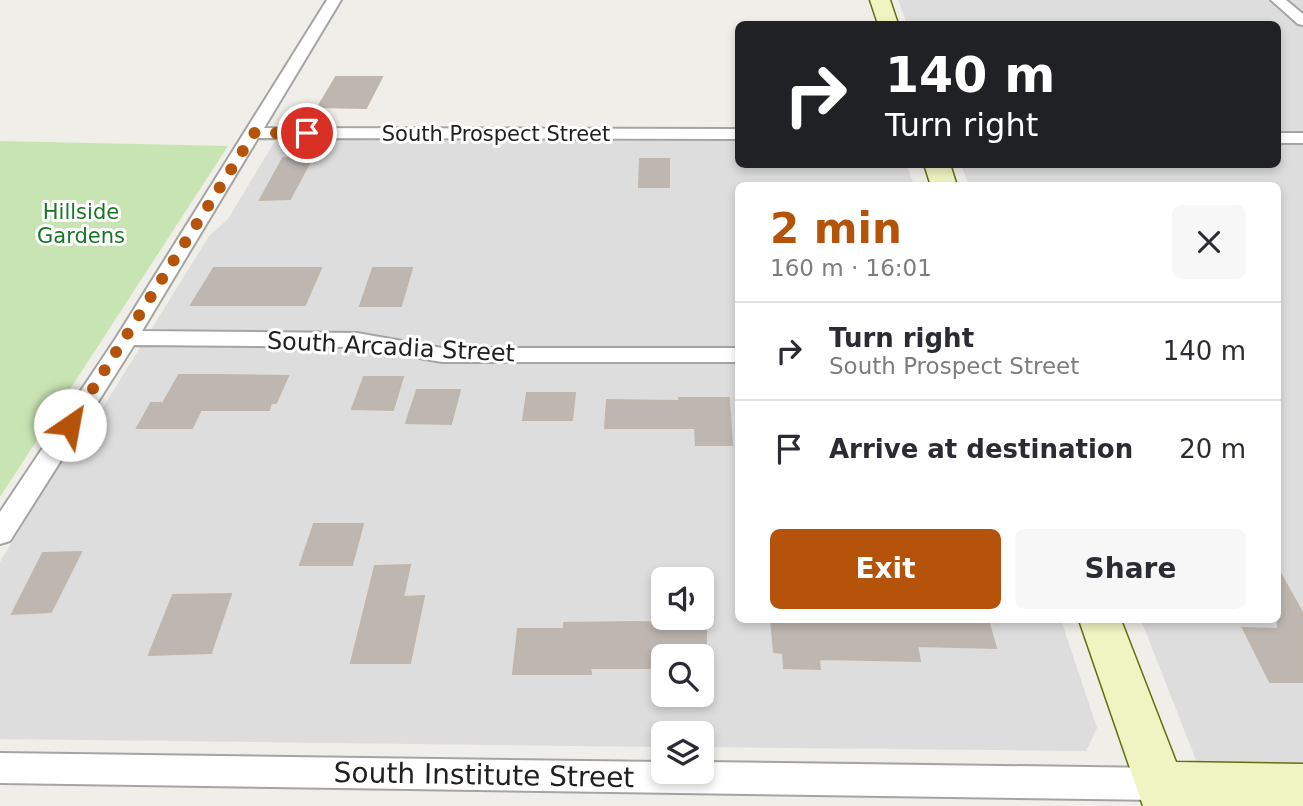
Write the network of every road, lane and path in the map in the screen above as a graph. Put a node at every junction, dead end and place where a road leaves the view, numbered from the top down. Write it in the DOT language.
graph roads {
  1 [pos="334,0"];
  2 [pos="880,0"];
  3 [pos="1278,0"];
  4 [pos="887,21"];
  5 [pos="1303,21"];
  6 [pos="254,133"];
  7 [pos="735,134"];
  8 [pos="1281,138"];
  9 [pos="1303,138"];
  10 [pos="127,338"];
  11 [pos="735,355"];
  12 [pos="0,534"];
  13 [pos="1101,623"];
  14 [pos="0,768"];
  15 [pos="1303,787"];
  16 [pos="1164,795"];
  1 -- 6 [label="street"];
  2 -- 4 [label="main road"];
  3 -- 5 [label="street"];
  6 -- 7 [label="street, South Prospect Street"];
  6 -- 10 [label="street"];
  8 -- 9 [label="street"];
  10 -- 11 [label="street, South Arcadia Street"];
  10 -- 12 [label="street"];
  13 -- 16 [label="main road"];
  14 -- 16 [label="street, South Institute Street"];
  15 -- 16 [label="main road, South Institute Street"];
}
